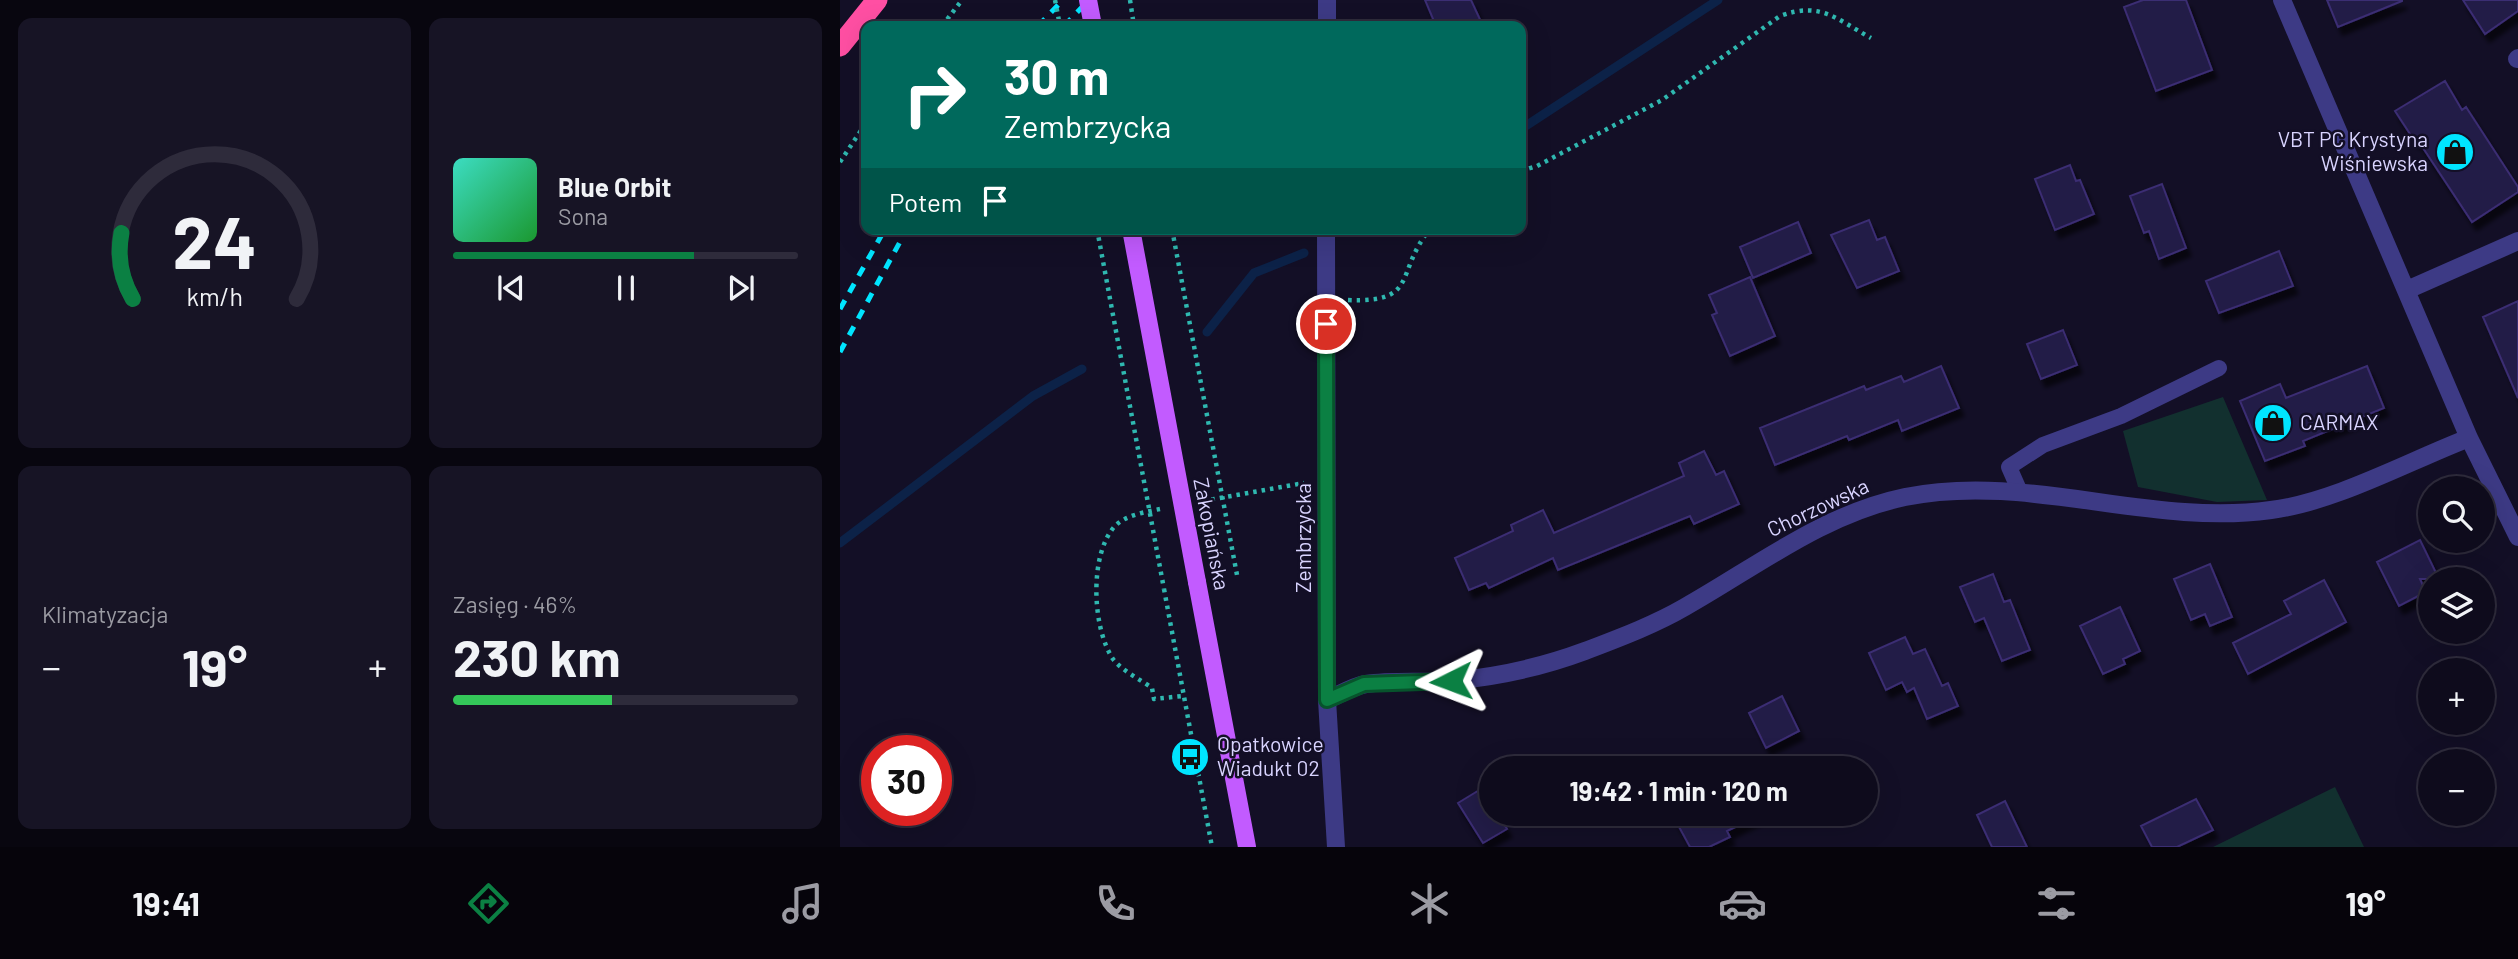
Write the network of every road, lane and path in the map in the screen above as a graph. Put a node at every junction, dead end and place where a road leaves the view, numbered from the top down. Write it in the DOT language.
graph roads {
  1 [pos="877,0"];
  2 [pos="962,0"];
  3 [pos="1055,0"];
  4 [pos="1088,0"];
  5 [pos="1130,0"];
  6 [pos="1326,0"];
  7 [pos="2282,0"];
  8 [pos="946,21"];
  9 [pos="1059,21"];
  10 [pos="1092,21"];
  11 [pos="1134,21"];
  12 [pos="1326,21"];
  13 [pos="1871,38"];
  14 [pos="840,46"];
  15 [pos="861,130"];
  16 [pos="840,162"];
  17 [pos="1526,169"];
  18 [pos="1098,235"];
  19 [pos="1132,235"];
  20 [pos="1173,235"];
  21 [pos="1326,235"];
  22 [pos="1426,235"];
  23 [pos="2518,241"];
  24 [pos="2407,290"];
  25 [pos="1326,299"];
  26 [pos="2219,368"];
  27 [pos="2469,438"];
  28 [pos="2020,492"];
  29 [pos="2518,537"];
  30 [pos="1237,575"];
  31 [pos="1114,660"];
  32 [pos="1183,696"];
  33 [pos="1327,700"];
  34 [pos="1212,847"];
  35 [pos="1247,847"];
  36 [pos="1336,847"];
  1 -- 14 [label="highway"];
  2 -- 8 [label="path"];
  3 -- 9 [label="path, bridge"];
  4 -- 10 [label="main road, bridge"];
  5 -- 11 [label="path"];
  6 -- 12 [label="street"];
  7 -- 24 [label="street"];
  13 -- 17 [label="path"];
  15 -- 16 [label="path"];
  18 -- 32 [label="path, bridge"];
  19 -- 35 [label="main road, Zakopiańska, bridge"];
  20 -- 30 [label="path, bridge"];
  21 -- 25 [label="street, Zembrzycka"];
  22 -- 25 [label="path"];
  23 -- 24 [label="street"];
  24 -- 27 [label="street"];
  25 -- 33 [label="street, Zembrzycka"];
  26 -- 28 [label="lane"];
  27 -- 28 [label="street, Chorzowska"];
  27 -- 29 [label="street"];
  28 -- 33 [label="street, Chorzowska"];
  31 -- 32 [label="path"];
  32 -- 34 [label="path"];
  33 -- 36 [label="street, Zembrzycka"];
}
